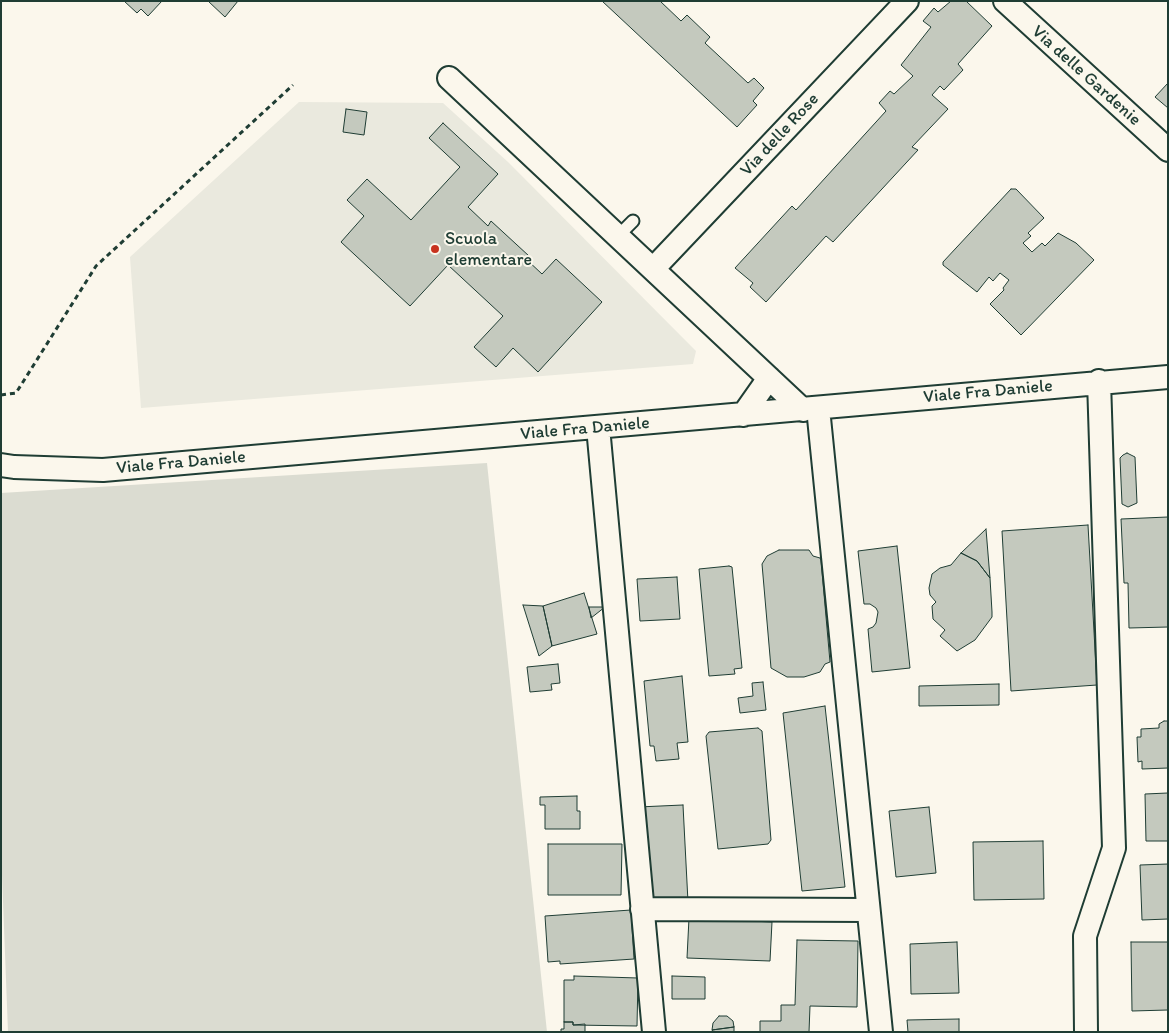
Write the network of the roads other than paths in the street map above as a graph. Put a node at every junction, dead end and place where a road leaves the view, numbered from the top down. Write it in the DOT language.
graph roads {
  1 [pos="906,1"];
  2 [pos="1005,1"];
  3 [pos="449,78"];
  4 [pos="1168,150"];
  5 [pos="653,269"];
  6 [pos="1168,376"];
  7 [pos="769,378"];
  8 [pos="1099,381"];
  9 [pos="810,409"];
  10 [pos="778,412"];
  11 [pos="743,415"];
  12 [pos="598,428"];
  13 [pos="1,465"];
  14 [pos="642,909"];
  15 [pos="868,910"];
  16 [pos="654,1032"];
  17 [pos="881,1032"];
  18 [pos="1086,1032"];
  1 -- 5 [label="street, Via delle Rose"];
  2 -- 4 [label="street, Via delle Gardenie"];
  3 -- 5 [label="street"];
  5 -- 7 [label="street"];
  6 -- 8 [label="street, Viale Fra Daniele"];
  7 -- 9 [label="street"];
  7 -- 10 [label="street"];
  7 -- 11 [label="street"];
  8 -- 9 [label="street, Viale Fra Daniele"];
  8 -- 18 [label="street"];
  9 -- 10 [label="street, Viale Fra Daniele"];
  9 -- 15 [label="street"];
  10 -- 11 [label="street, Viale Fra Daniele"];
  11 -- 12 [label="street, Viale Fra Daniele"];
  12 -- 13 [label="street, Viale Fra Daniele"];
  12 -- 14 [label="street"];
  14 -- 15 [label="street"];
  14 -- 16 [label="street"];
  15 -- 17 [label="street"];
}
